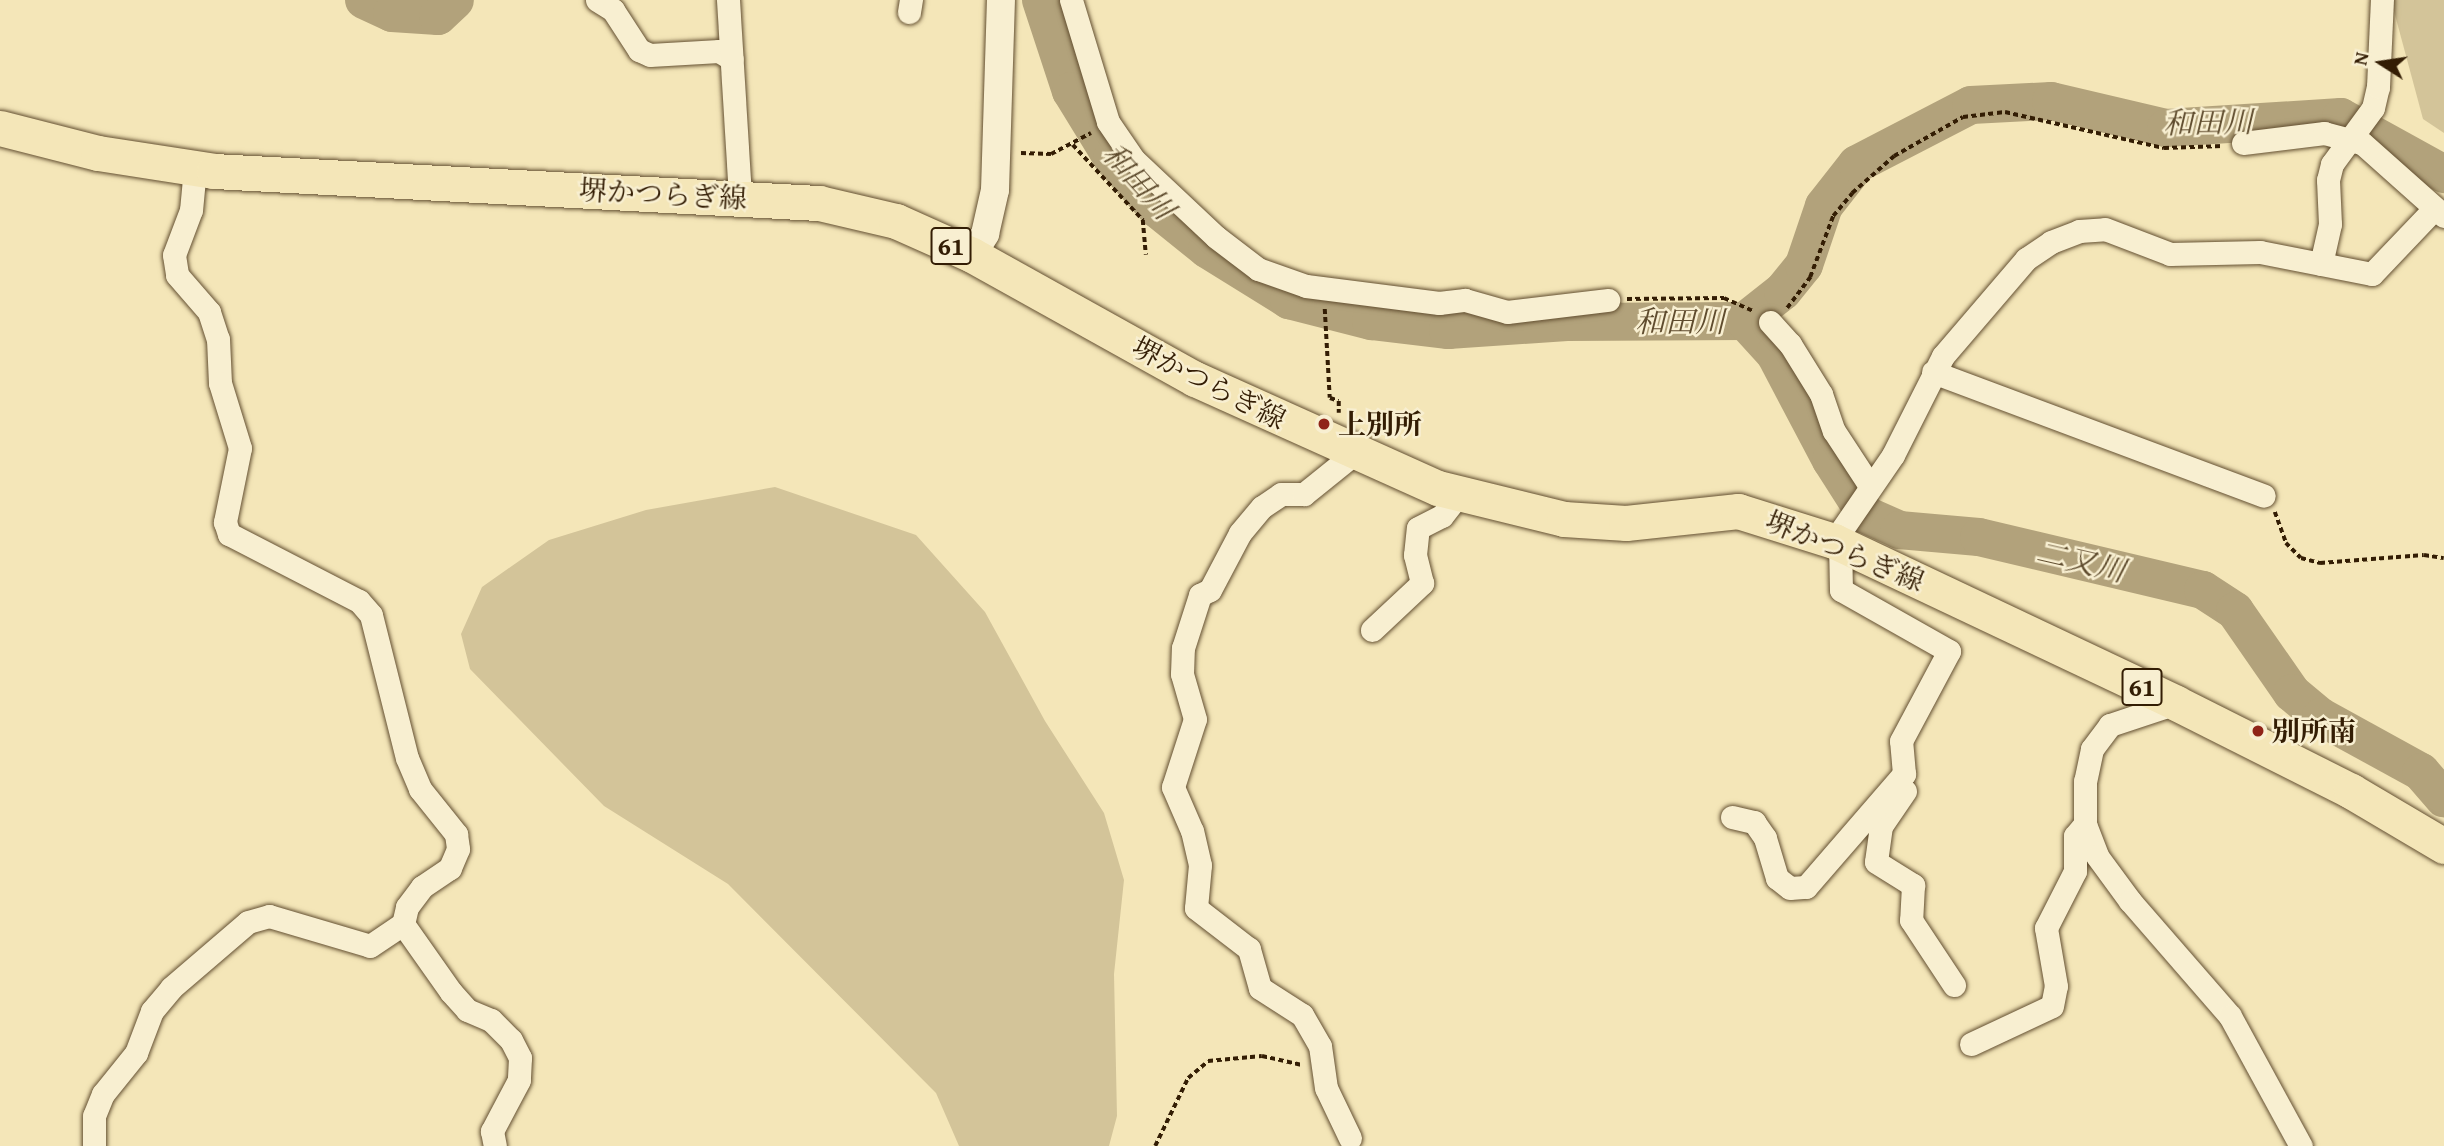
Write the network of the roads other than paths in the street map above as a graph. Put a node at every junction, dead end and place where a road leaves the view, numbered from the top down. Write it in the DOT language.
graph roads {
  1 [pos="597,0"];
  2 [pos="729,0"];
  3 [pos="1001,0"];
  4 [pos="1070,0"];
  5 [pos="2382,0"];
  6 [pos="732,59"];
  7 [pos="2,134"];
  8 [pos="2349,139"];
  9 [pos="2243,143"];
  10 [pos="195,168"];
  11 [pos="740,198"];
  12 [pos="2439,212"];
  13 [pos="972,255"];
  14 [pos="2321,264"];
  15 [pos="1608,300"];
  16 [pos="1765,319"];
  17 [pos="1933,372"];
  18 [pos="1347,450"];
  19 [pos="1870,486"];
  20 [pos="1459,495"];
  21 [pos="2264,496"];
  22 [pos="1837,543"];
  23 [pos="1371,630"];
  24 [pos="2176,703"];
  25 [pos="1904,774"];
  26 [pos="1732,817"];
  27 [pos="2085,824"];
  28 [pos="2438,842"];
  29 [pos="403,923"];
  30 [pos="1954,985"];
  31 [pos="1971,1044"];
  32 [pos="1349,1138"];
  33 [pos="94,1146"];
  34 [pos="495,1146"];
  35 [pos="2301,1146"];
  1 -- 6 [label="street"];
  2 -- 6 [label="street"];
  3 -- 13 [label="street"];
  4 -- 15 [label="street"];
  5 -- 8 [label="street"];
  6 -- 11 [label="street"];
  7 -- 10 [label="main road, 堺かつらぎ線 / 61"];
  8 -- 9 [label="street"];
  8 -- 12 [label="street"];
  8 -- 14 [label="street"];
  10 -- 11 [label="main road, 堺かつらぎ線 / 61"];
  10 -- 29 [label="street"];
  11 -- 13 [label="main road, 堺かつらぎ線 / 61"];
  12 -- 14 [label="street"];
  13 -- 18 [label="main road, 堺かつらぎ線 / 61"];
  14 -- 17 [label="street"];
  16 -- 19 [label="street"];
  17 -- 19 [label="street"];
  17 -- 21 [label="street"];
  18 -- 20 [label="main road, 堺かつらぎ線 / 61"];
  18 -- 32 [label="street"];
  19 -- 22 [label="street"];
  20 -- 22 [label="main road, 堺かつらぎ線 / 61"];
  20 -- 23 [label="street"];
  22 -- 24 [label="main road, 堺かつらぎ線 / 61"];
  22 -- 25 [label="street"];
  24 -- 27 [label="street"];
  24 -- 28 [label="main road, 堺かつらぎ線 / 61"];
  25 -- 26 [label="street"];
  25 -- 30 [label="street"];
  27 -- 31 [label="street"];
  27 -- 35 [label="street"];
  29 -- 33 [label="street"];
  29 -- 34 [label="street"];
}
